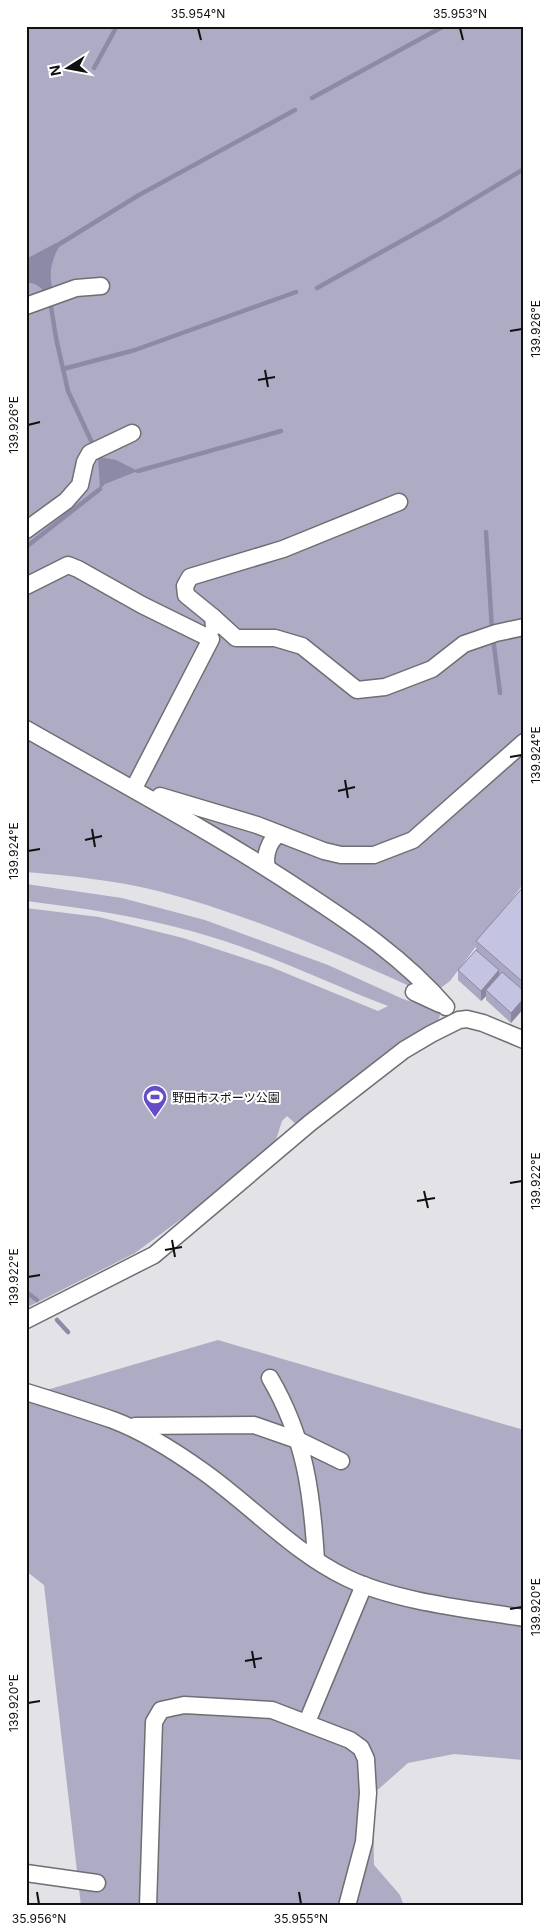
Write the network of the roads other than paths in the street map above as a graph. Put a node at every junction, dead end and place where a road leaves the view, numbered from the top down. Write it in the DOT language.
graph roads {
  1 [pos="101,286"];
  2 [pos="26,306"];
  3 [pos="132,433"];
  4 [pos="399,502"];
  5 [pos="26,530"];
  6 [pos="26,586"];
  7 [pos="213,617"];
  8 [pos="524,628"];
  9 [pos="211,638"];
  10 [pos="26,729"];
  11 [pos="524,742"];
  12 [pos="134,788"];
  13 [pos="280,834"];
  14 [pos="267,868"];
  15 [pos="414,992"];
  16 [pos="446,1007"];
  17 [pos="458,1020"];
  18 [pos="524,1040"];
  19 [pos="26,1320"];
  20 [pos="270,1378"];
  21 [pos="26,1392"];
  22 [pos="125,1426"];
  23 [pos="300,1441"];
  24 [pos="341,1461"];
  25 [pos="316,1560"];
  26 [pos="364,1585"];
  27 [pos="524,1618"];
  28 [pos="307,1722"];
  29 [pos="26,1874"];
  30 [pos="97,1884"];
  31 [pos="148,1906"];
  32 [pos="347,1906"];
  1 -- 2 [label="street"];
  3 -- 5 [label="street"];
  4 -- 7 [label="street"];
  6 -- 9 [label="street"];
  7 -- 8 [label="street"];
  7 -- 9 [label="street"];
  9 -- 12 [label="street"];
  10 -- 12 [label="street"];
  11 -- 13 [label="street"];
  12 -- 13 [label="street"];
  12 -- 14 [label="street"];
  13 -- 14 [label="street"];
  14 -- 16 [label="street"];
  15 -- 16 [label="street"];
  16 -- 17 [label="street"];
  17 -- 18 [label="street"];
  17 -- 19 [label="street"];
  20 -- 23 [label="street"];
  21 -- 22 [label="street"];
  22 -- 23 [label="street"];
  22 -- 25 [label="street"];
  23 -- 24 [label="street"];
  23 -- 25 [label="street"];
  25 -- 26 [label="street"];
  26 -- 27 [label="street"];
  26 -- 28 [label="street"];
  28 -- 31 [label="street"];
  28 -- 32 [label="street"];
  29 -- 30 [label="street"];
}
